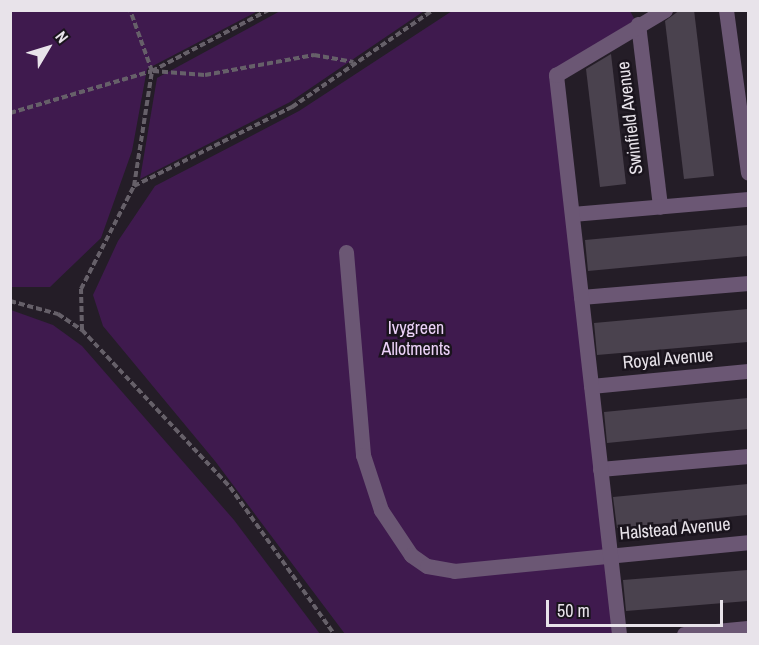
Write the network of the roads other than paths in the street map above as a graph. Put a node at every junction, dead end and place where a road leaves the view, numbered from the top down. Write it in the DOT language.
graph roads {
  1 [pos="665,10"];
  2 [pos="726,10"];
  3 [pos="638,24"];
  4 [pos="748,173"];
  5 [pos="748,199"];
  6 [pos="660,207"];
  7 [pos="572,214"];
  8 [pos="346,252"];
  9 [pos="748,283"];
  10 [pos="581,297"];
  11 [pos="748,371"];
  12 [pos="591,386"];
  13 [pos="748,456"];
  14 [pos="600,469"];
  15 [pos="748,542"];
  16 [pos="608,555"];
  17 [pos="748,628"];
  18 [pos="619,634"];
  19 [pos="684,634"];
  1 -- 3 [label="street"];
  2 -- 4 [label="street"];
  3 -- 6 [label="street, Swinfield Avenue"];
  3 -- 7 [label="street"];
  5 -- 6 [label="street"];
  6 -- 7 [label="street"];
  7 -- 10 [label="street"];
  8 -- 16 [label="street, Halstead Avenue"];
  9 -- 10 [label="street"];
  10 -- 12 [label="street"];
  11 -- 12 [label="street, Royal Avenue"];
  12 -- 14 [label="street"];
  13 -- 14 [label="street"];
  14 -- 16 [label="street"];
  15 -- 16 [label="street, Halstead Avenue"];
  16 -- 18 [label="street"];
  17 -- 19 [label="street"];
}
